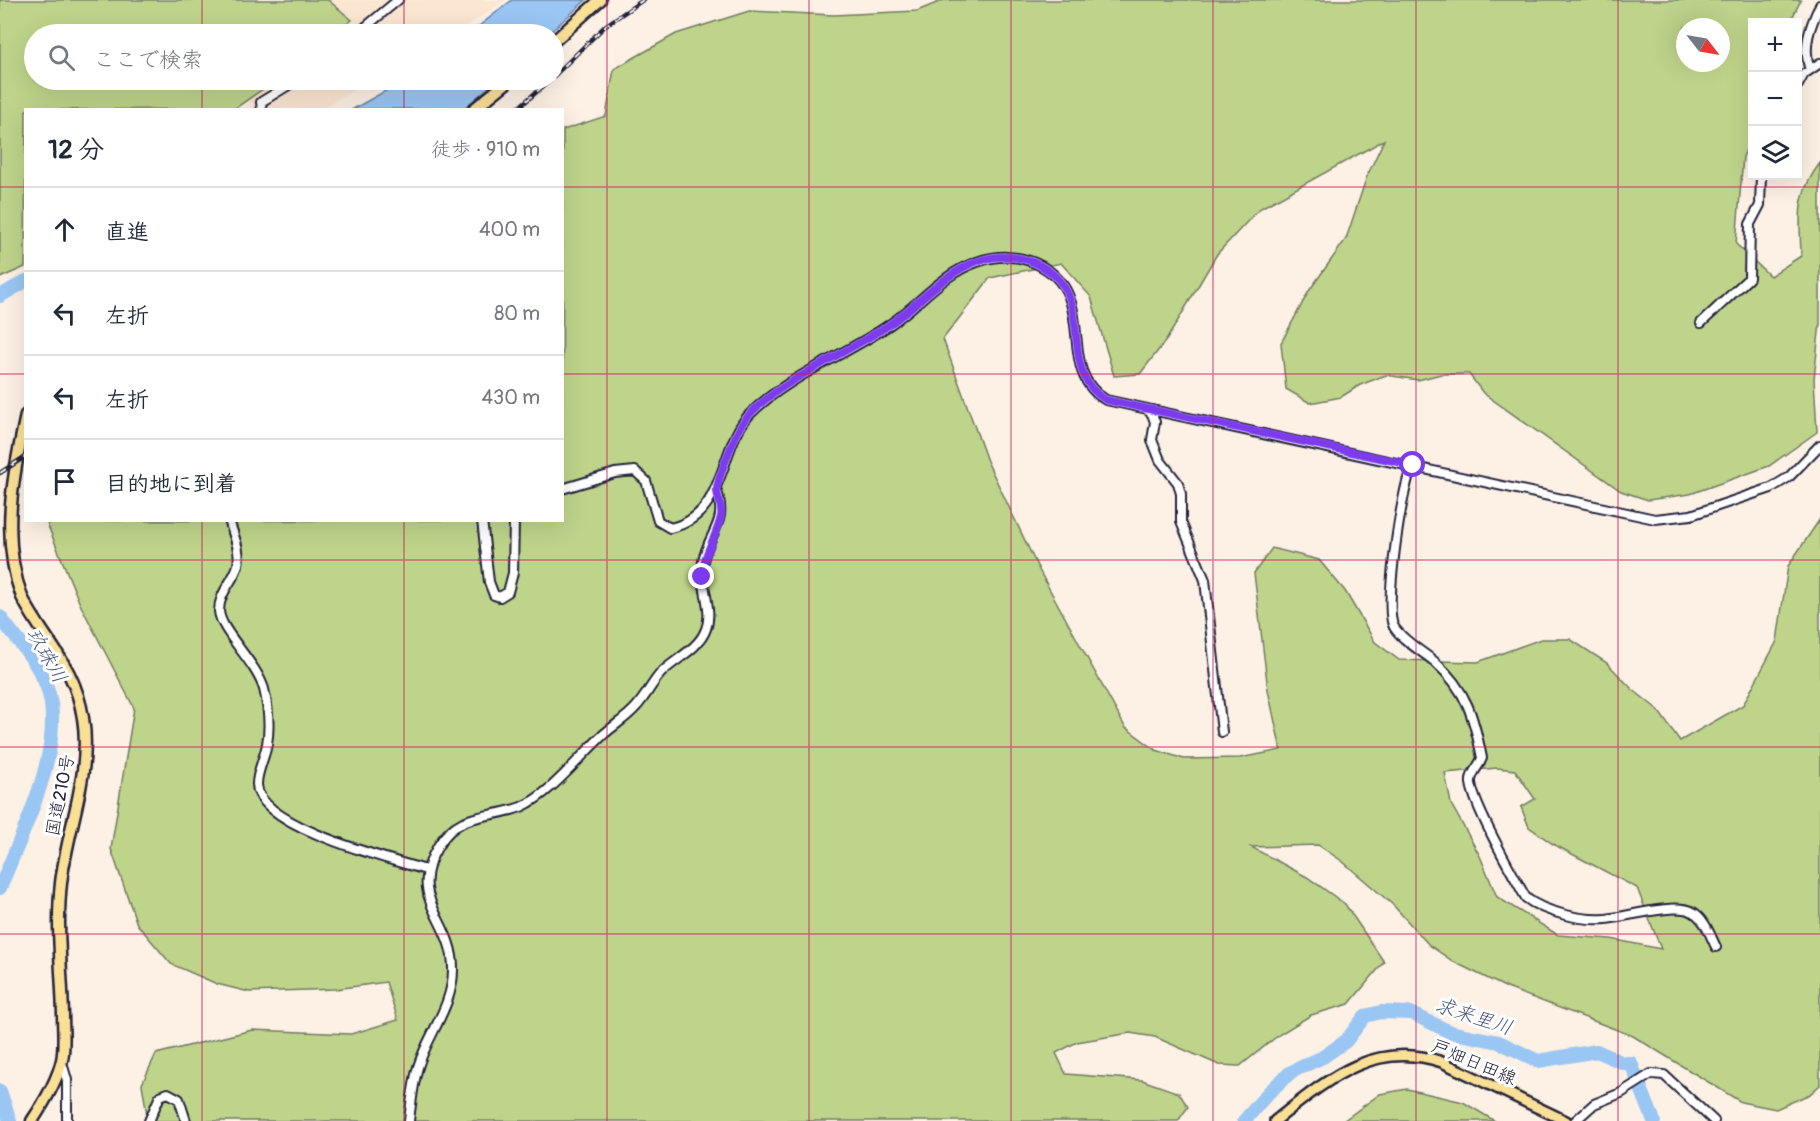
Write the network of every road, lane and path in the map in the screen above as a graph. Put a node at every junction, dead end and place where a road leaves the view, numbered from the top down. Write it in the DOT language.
graph roads {
  1 [pos="398,0"];
  2 [pos="600,0"];
  3 [pos="1820,5"];
  4 [pos="369,24"];
  5 [pos="564,33"];
  6 [pos="1820,63"];
  7 [pos="1810,70"];
  8 [pos="1802,79"];
  9 [pos="281,90"];
  10 [pos="498,90"];
  11 [pos="262,108"];
  12 [pos="475,108"];
  13 [pos="1761,180"];
  14 [pos="1701,323"];
  15 [pos="1144,408"];
  16 [pos="24,425"];
  17 [pos="1820,445"];
  18 [pos="1413,465"];
  19 [pos="564,488"];
  20 [pos="716,489"];
  21 [pos="230,522"];
  22 [pos="482,522"];
  23 [pos="514,522"];
  24 [pos="1222,732"];
  25 [pos="426,870"];
  26 [pos="1716,947"];
  27 [pos="62,1061"];
  28 [pos="32,1121"];
  29 [pos="67,1121"];
  30 [pos="149,1121"];
  31 [pos="186,1121"];
  32 [pos="409,1121"];
  33 [pos="1275,1121"];
  34 [pos="1564,1121"];
  35 [pos="1575,1121"];
  36 [pos="1714,1121"];
  1 -- 4 [label="street"];
  2 -- 5 [label="highway"];
  3 -- 7 [label="street"];
  6 -- 7 [label="street"];
  7 -- 8 [label="street"];
  9 -- 11 [label="street"];
  10 -- 12 [label="highway"];
  13 -- 14 [label="street"];
  15 -- 18 [label="street"];
  15 -- 20 [label="street"];
  15 -- 24 [label="street"];
  16 -- 27 [label="highway, 国道210号"];
  17 -- 18 [label="street"];
  18 -- 26 [label="street"];
  19 -- 20 [label="street"];
  20 -- 25 [label="street"];
  21 -- 25 [label="street"];
  22 -- 23 [label="street"];
  25 -- 32 [label="street"];
  27 -- 28 [label="highway, 国道210号"];
  27 -- 29 [label="street"];
  30 -- 31 [label="street"];
  33 -- 34 [label="main road, 戸畑日田線"];
  35 -- 36 [label="street"];
}
